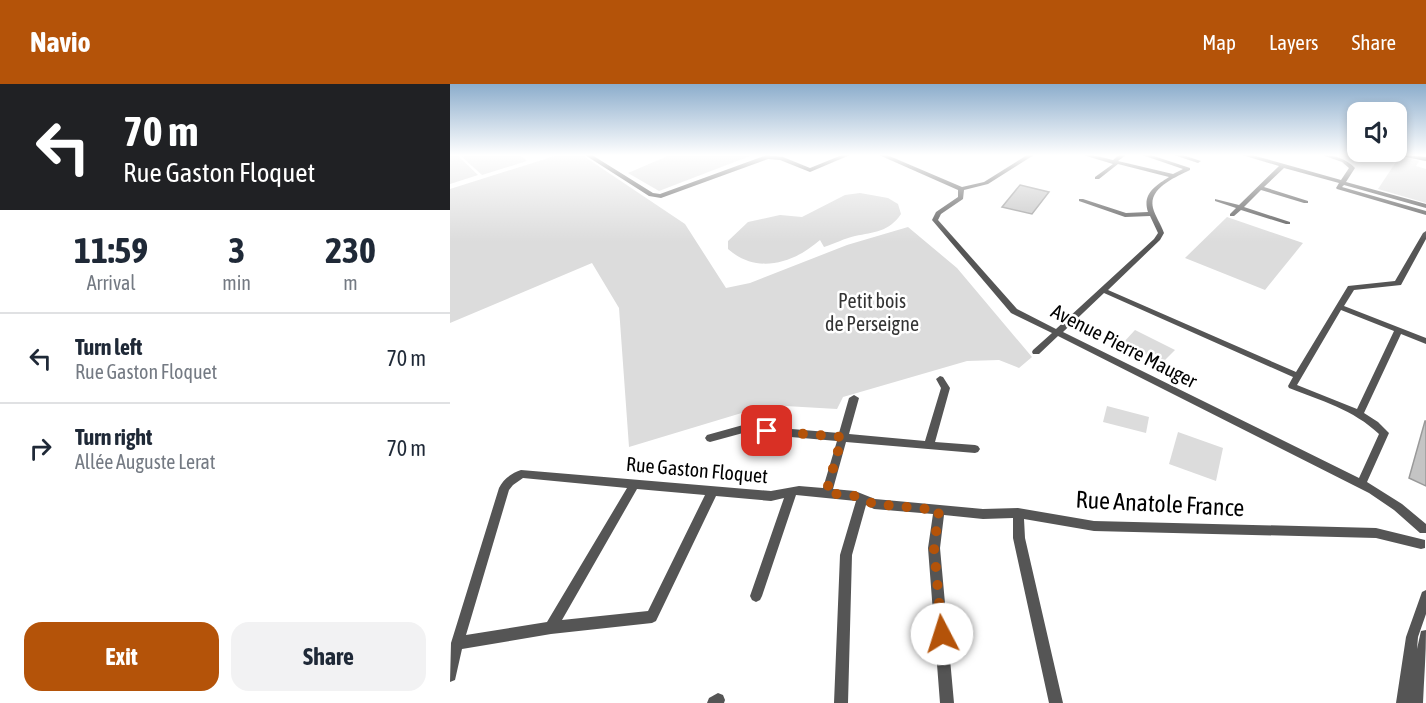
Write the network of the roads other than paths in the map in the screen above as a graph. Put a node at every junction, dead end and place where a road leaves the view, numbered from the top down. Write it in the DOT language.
graph roads {
  1 [pos="633,184"];
  2 [pos="692,184"];
  3 [pos="949,184"];
  4 [pos="982,184"];
  5 [pos="1164,184"];
  6 [pos="1264,184"];
  7 [pos="1341,184"];
  8 [pos="1349,184"];
  9 [pos="1260,188"];
  10 [pos="961,189"];
  11 [pos="1081,200"];
  12 [pos="1217,200"];
  13 [pos="1306,202"];
  14 [pos="1426,206"];
  15 [pos="1240,207"];
  16 [pos="1426,213"];
  17 [pos="1153,214"];
  18 [pos="1232,215"];
  19 [pos="1288,223"];
  20 [pos="1426,233"];
  21 [pos="1102,290"];
  22 [pos="1340,307"];
  23 [pos="1399,330"];
  24 [pos="1055,332"];
  25 [pos="1426,340"];
  26 [pos="1035,352"];
  27 [pos="1298,376"];
  28 [pos="940,379"];
  29 [pos="854,398"];
  30 [pos="1359,414"];
  31 [pos="842,437"];
  32 [pos="710,438"];
  33 [pos="929,445"];
  34 [pos="975,449"];
  35 [pos="635,483"];
  36 [pos="1361,485"];
  37 [pos="713,490"];
  38 [pos="792,491"];
  39 [pos="826,493"];
  40 [pos="862,499"];
  41 [pos="939,510"];
  42 [pos="1018,513"];
  43 [pos="1425,529"];
  44 [pos="1424,547"];
  45 [pos="756,596"];
  46 [pos="1426,596"];
  47 [pos="551,628"];
  48 [pos="1426,636"];
  49 [pos="457,643"];
  50 [pos="450,675"];
  51 [pos="841,703"];
  52 [pos="947,703"];
  53 [pos="1056,703"];
  54 [pos="1403,703"];
  55 [pos="1416,703"];
  1 -- 2 [label="street"];
  3 -- 10 [label="street"];
  4 -- 10 [label="street"];
  5 -- 17 [label="street"];
  6 -- 9 [label="street"];
  7 -- 16 [label="street"];
  8 -- 14 [label="street"];
  9 -- 13 [label="street"];
  9 -- 15 [label="street"];
  10 -- 24 [label="street, Avenue Pierre Mauger"];
  11 -- 17 [label="street"];
  12 -- 15 [label="street"];
  15 -- 18 [label="street"];
  15 -- 19 [label="street"];
  17 -- 21 [label="street"];
  20 -- 22 [label="street"];
  21 -- 24 [label="street"];
  21 -- 27 [label="street"];
  22 -- 23 [label="street"];
  22 -- 27 [label="street"];
  23 -- 25 [label="street"];
  23 -- 30 [label="street"];
  24 -- 26 [label="street"];
  24 -- 36 [label="street, Avenue Pierre Mauger"];
  27 -- 30 [label="street"];
  28 -- 33 [label="street"];
  29 -- 31 [label="street"];
  30 -- 36 [label="street"];
  31 -- 32 [label="street"];
  31 -- 33 [label="street"];
  31 -- 39 [label="street"];
  33 -- 34 [label="street"];
  35 -- 37 [label="street, Rue Gaston Floquet"];
  35 -- 47 [label="street"];
  35 -- 49 [label="street, Rue Gaston Floquet"];
  36 -- 43 [label="street, Avenue Pierre Mauger"];
  37 -- 38 [label="street, Rue Gaston Floquet"];
  37 -- 47 [label="street"];
  38 -- 39 [label="street, Rue Gaston Floquet"];
  38 -- 45 [label="street"];
  39 -- 40 [label="street, Rue Gaston Floquet"];
  40 -- 41 [label="street, Rue Gaston Floquet"];
  40 -- 51 [label="street"];
  41 -- 42 [label="street, Rue Gaston Floquet"];
  41 -- 52 [label="street"];
  42 -- 44 [label="street, Rue Anatole France"];
  42 -- 53 [label="street"];
  43 -- 44 [label="street"];
  46 -- 54 [label="street"];
  47 -- 49 [label="street"];
  48 -- 55 [label="street"];
  49 -- 50 [label="street"];
}
